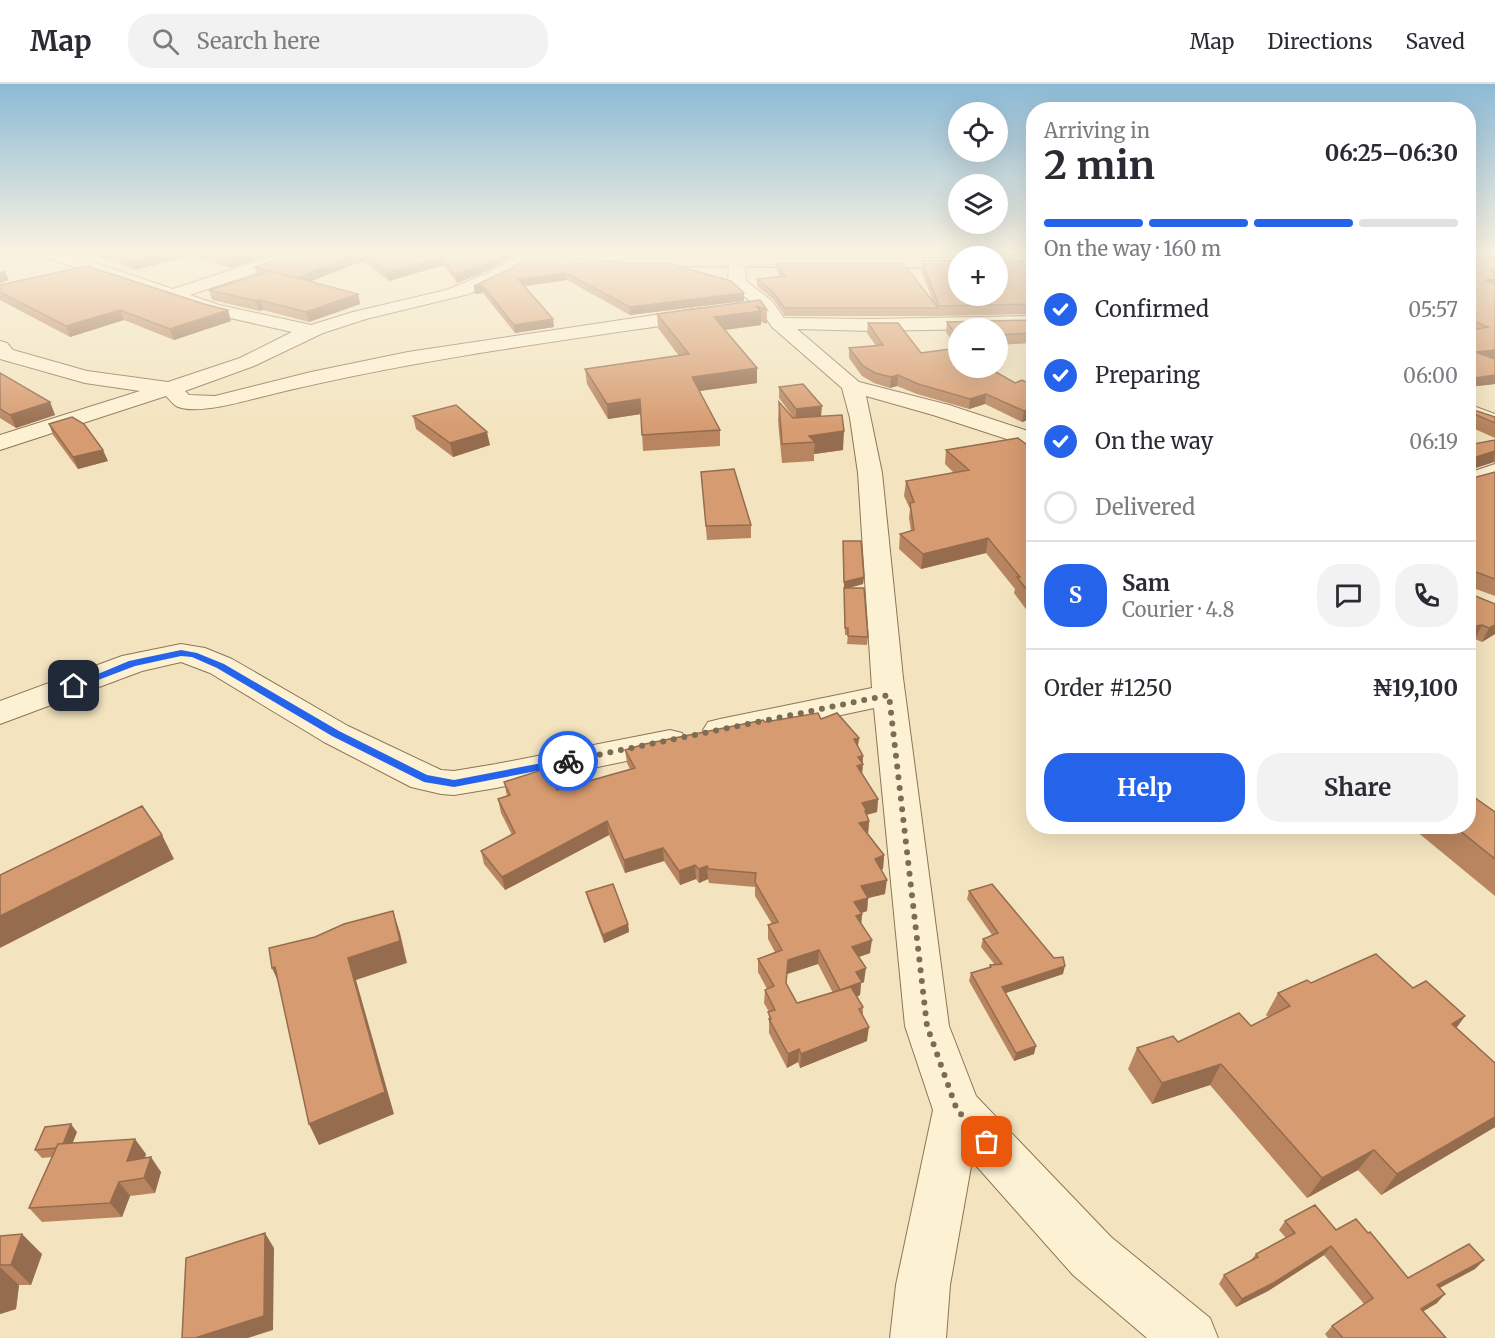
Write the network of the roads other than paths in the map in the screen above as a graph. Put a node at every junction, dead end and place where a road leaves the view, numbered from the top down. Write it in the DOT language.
graph roads {
  1 [pos="225,312"];
  2 [pos="371,312"];
  3 [pos="716,312"];
  4 [pos="762,312"];
  5 [pos="1026,322"];
  6 [pos="314,331"];
  7 [pos="2,352"];
  8 [pos="852,386"];
  9 [pos="171,389"];
  10 [pos="1476,414"];
  11 [pos="1495,423"];
  12 [pos="1026,438"];
  13 [pos="0,443"];
  14 [pos="1495,471"];
  15 [pos="1476,479"];
  16 [pos="889,695"];
  17 [pos="0,713"];
  18 [pos="957,1110"];
  19 [pos="918,1338"];
  20 [pos="1190,1338"];
  1 -- 6 [label="street"];
  2 -- 6 [label="street"];
  3 -- 9 [label="street"];
  4 -- 5 [label="street"];
  4 -- 8 [label="street"];
  6 -- 9 [label="street"];
  7 -- 9 [label="street"];
  8 -- 12 [label="street"];
  8 -- 16 [label="street"];
  9 -- 13 [label="street"];
  10 -- 11 [label="street"];
  14 -- 15 [label="street"];
  16 -- 17 [label="street"];
  16 -- 18 [label="street"];
  18 -- 19 [label="street"];
  18 -- 20 [label="street"];
}
